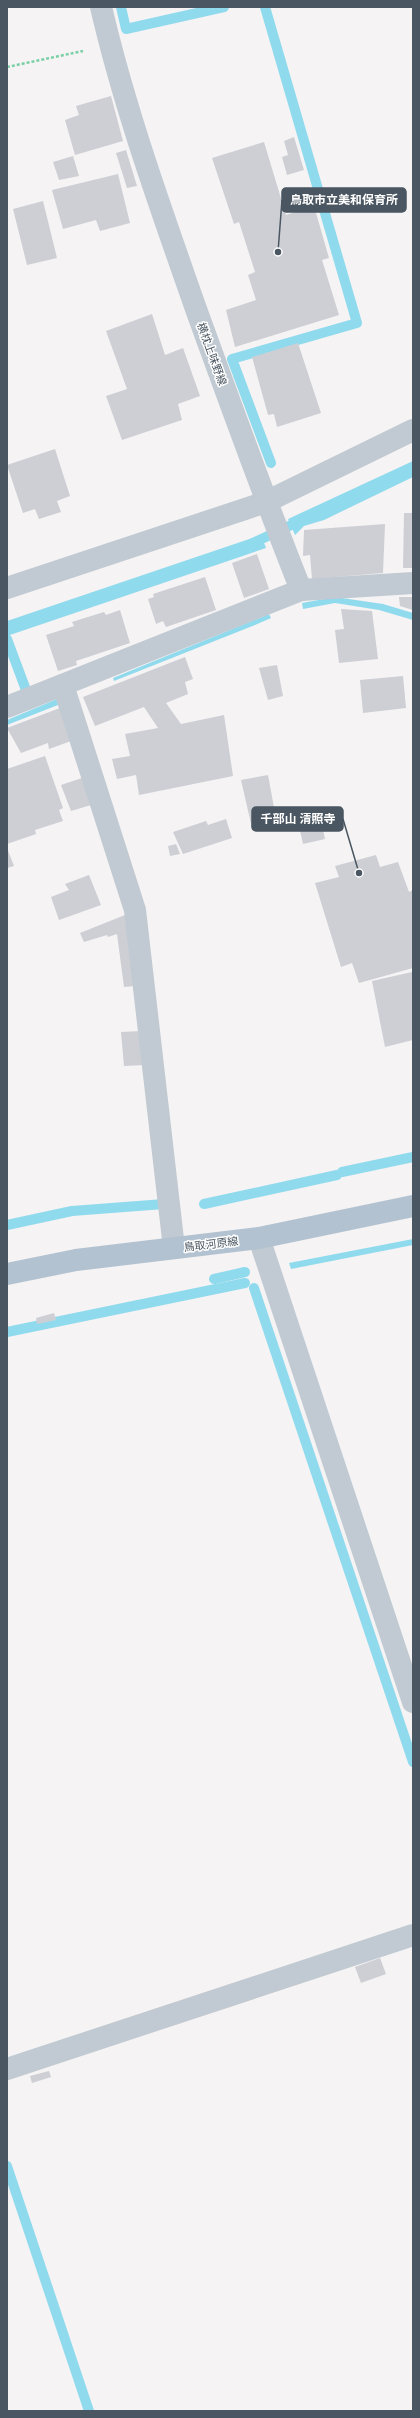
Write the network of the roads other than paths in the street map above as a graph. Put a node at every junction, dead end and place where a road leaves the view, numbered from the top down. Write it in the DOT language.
graph roads {
  1 [pos="101,7"];
  2 [pos="413,430"];
  3 [pos="266,502"];
  4 [pos="413,583"];
  5 [pos="7,588"];
  6 [pos="301,590"];
  7 [pos="63,685"];
  8 [pos="7,707"];
  9 [pos="413,1206"];
  10 [pos="259,1238"];
  11 [pos="174,1248"];
  12 [pos="7,1274"];
  13 [pos="413,1702"];
  14 [pos="413,1935"];
  15 [pos="7,2069"];
  1 -- 3 [label="street, 横枕上味野線"];
  2 -- 3 [label="street"];
  3 -- 5 [label="street"];
  3 -- 6 [label="street, 横枕上味野線"];
  4 -- 6 [label="street"];
  6 -- 7 [label="street"];
  7 -- 8 [label="street"];
  7 -- 11 [label="street"];
  9 -- 10 [label="main road, 鳥取河原線"];
  10 -- 11 [label="main road, 鳥取河原線"];
  10 -- 13 [label="street"];
  11 -- 12 [label="main road, 鳥取河原線"];
  14 -- 15 [label="street"];
}
